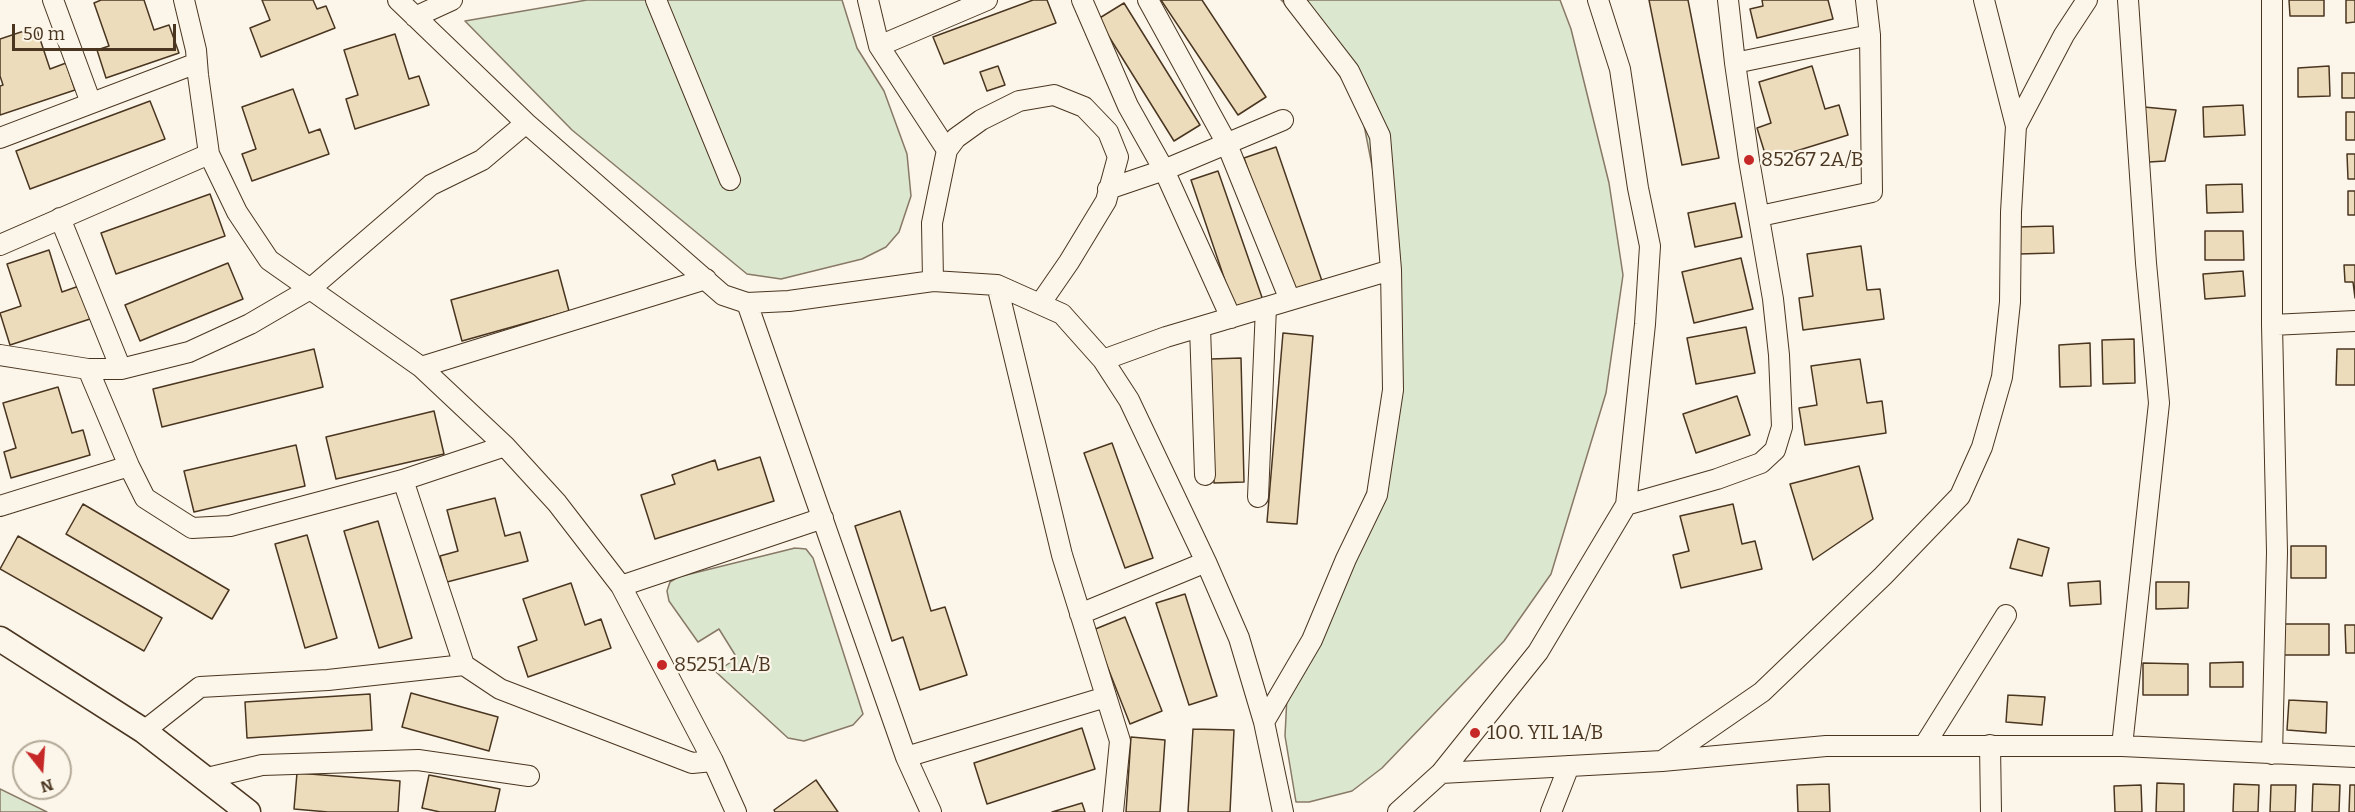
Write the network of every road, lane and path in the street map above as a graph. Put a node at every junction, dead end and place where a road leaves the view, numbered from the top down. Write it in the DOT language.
graph roads {
  1 [pos="53,0"];
  2 [pos="184,0"];
  3 [pos="398,0"];
  4 [pos="452,0"];
  5 [pos="656,0"];
  6 [pos="868,0"];
  7 [pos="987,0"];
  8 [pos="1082,0"];
  9 [pos="1148,0"];
  10 [pos="1294,0"];
  11 [pos="1598,0"];
  12 [pos="1728,0"];
  13 [pos="1866,0"];
  14 [pos="1984,0"];
  15 [pos="2086,0"];
  16 [pos="2128,0"];
  17 [pos="2272,0"];
  18 [pos="416,17"];
  19 [pos="1870,35"];
  20 [pos="879,46"];
  21 [pos="197,63"];
  22 [pos="1735,63"];
  23 [pos="91,103"];
  24 [pos="1282,120"];
  25 [pos="526,123"];
  26 [pos="2016,126"];
  27 [pos="0,138"];
  28 [pos="1227,142"];
  29 [pos="947,150"];
  30 [pos="209,154"];
  31 [pos="1164,170"];
  32 [pos="730,180"];
  33 [pos="1108,189"];
  34 [pos="1760,216"];
  35 [pos="60,218"];
  36 [pos="0,245"];
  37 [pos="1391,270"];
  38 [pos="706,279"];
  39 [pos="933,281"];
  40 [pos="997,285"];
  41 [pos="310,289"];
  42 [pos="1290,300"];
  43 [pos="747,303"];
  44 [pos="1040,304"];
  45 [pos="1266,307"];
  46 [pos="1231,318"];
  47 [pos="2355,321"];
  48 [pos="2272,326"];
  49 [pos="1200,327"];
  50 [pos="0,355"];
  51 [pos="1103,360"];
  52 [pos="421,367"];
  53 [pos="88,369"];
  54 [pos="121,369"];
  55 [pos="505,446"];
  56 [pos="129,466"];
  57 [pos="1205,475"];
  58 [pos="402,480"];
  59 [pos="1258,498"];
  60 [pos="1626,505"];
  61 [pos="0,506"];
  62 [pos="823,518"];
  63 [pos="1206,562"];
  64 [pos="621,586"];
  65 [pos="1080,614"];
  66 [pos="2006,615"];
  67 [pos="0,639"];
  68 [pos="464,665"];
  69 [pos="1106,698"];
  70 [pos="1264,722"];
  71 [pos="144,731"];
  72 [pos="1990,745"];
  73 [pos="1923,746"];
  74 [pos="2122,746"];
  75 [pos="2272,754"];
  76 [pos="906,757"];
  77 [pos="2355,757"];
  78 [pos="713,761"];
  79 [pos="1662,761"];
  80 [pos="1569,766"];
  81 [pos="1442,773"];
  82 [pos="529,776"];
  83 [pos="203,778"];
  84 [pos="248,812"];
  85 [pos="736,812"];
  86 [pos="931,812"];
  87 [pos="1113,812"];
  88 [pos="1282,812"];
  89 [pos="1398,812"];
  90 [pos="1551,812"];
  91 [pos="1991,812"];
  1 -- 23 [label="street"];
  2 -- 21 [label="street"];
  3 -- 18 [label="street"];
  4 -- 18 [label="street"];
  5 -- 32 [label="street"];
  6 -- 20 [label="street"];
  7 -- 20 [label="street"];
  8 -- 31 [label="street"];
  9 -- 28 [label="street"];
  10 -- 37 [label="street"];
  11 -- 60 [label="street"];
  12 -- 22 [label="street"];
  13 -- 19 [label="street"];
  14 -- 26 [label="street"];
  15 -- 26 [label="street"];
  16 -- 74 [label="street"];
  17 -- 48 [label="street"];
  18 -- 25 [label="street"];
  19 -- 22 [label="street"];
  19 -- 34 [label="street"];
  20 -- 29 [label="street"];
  21 -- 23 [label="street"];
  21 -- 30 [label="street"];
  22 -- 34 [label="street"];
  23 -- 27 [label="street"];
  24 -- 28 [label="street"];
  25 -- 38 [label="street"];
  25 -- 41 [label="street"];
  26 -- 79 [label="street"];
  28 -- 31 [label="street"];
  28 -- 42 [label="street"];
  29 -- 33 [label="street"];
  29 -- 39 [label="street"];
  30 -- 35 [label="street"];
  30 -- 41 [label="street"];
  31 -- 33 [label="street"];
  31 -- 46 [label="street"];
  33 -- 44 [label="street"];
  34 -- 60 [label="street"];
  35 -- 36 [label="street"];
  35 -- 54 [label="street"];
  37 -- 42 [label="street"];
  37 -- 70 [label="street"];
  38 -- 43 [label="street"];
  38 -- 52 [label="street"];
  39 -- 40 [label="street"];
  39 -- 43 [label="street"];
  40 -- 44 [label="street"];
  40 -- 65 [label="street"];
  41 -- 52 [label="street"];
  41 -- 54 [label="street"];
  42 -- 45 [label="street"];
  43 -- 62 [label="street"];
  44 -- 51 [label="street"];
  45 -- 46 [label="street"];
  45 -- 59 [label="street"];
  46 -- 49 [label="street"];
  47 -- 48 [label="street"];
  48 -- 75 [label="street"];
  49 -- 51 [label="street"];
  49 -- 57 [label="street"];
  50 -- 53 [label="street"];
  51 -- 63 [label="street"];
  52 -- 55 [label="street"];
  53 -- 54 [label="street"];
  53 -- 56 [label="street"];
  55 -- 58 [label="street"];
  55 -- 64 [label="street"];
  56 -- 58 [label="street"];
  56 -- 61 [label="street"];
  58 -- 68 [label="street"];
  60 -- 81 [label="street"];
  62 -- 64 [label="street"];
  62 -- 76 [label="street"];
  63 -- 65 [label="street"];
  63 -- 70 [label="street"];
  64 -- 78 [label="street"];
  65 -- 69 [label="street"];
  66 -- 73 [label="street"];
  67 -- 71 [label="street"];
  68 -- 71 [label="street"];
  68 -- 78 [label="street"];
  69 -- 76 [label="street"];
  69 -- 87 [label="street"];
  70 -- 88 [label="street"];
  71 -- 83 [label="street"];
  72 -- 73 [label="street"];
  72 -- 74 [label="street"];
  72 -- 91 [label="street"];
  73 -- 79 [label="street"];
  74 -- 75 [label="street"];
  75 -- 77 [label="street"];
  76 -- 86 [label="street"];
  78 -- 85 [label="street"];
  79 -- 80 [label="street"];
  80 -- 81 [label="street"];
  80 -- 90 [label="street"];
  81 -- 89 [label="street"];
  82 -- 83 [label="street"];
  83 -- 84 [label="street"];
}
